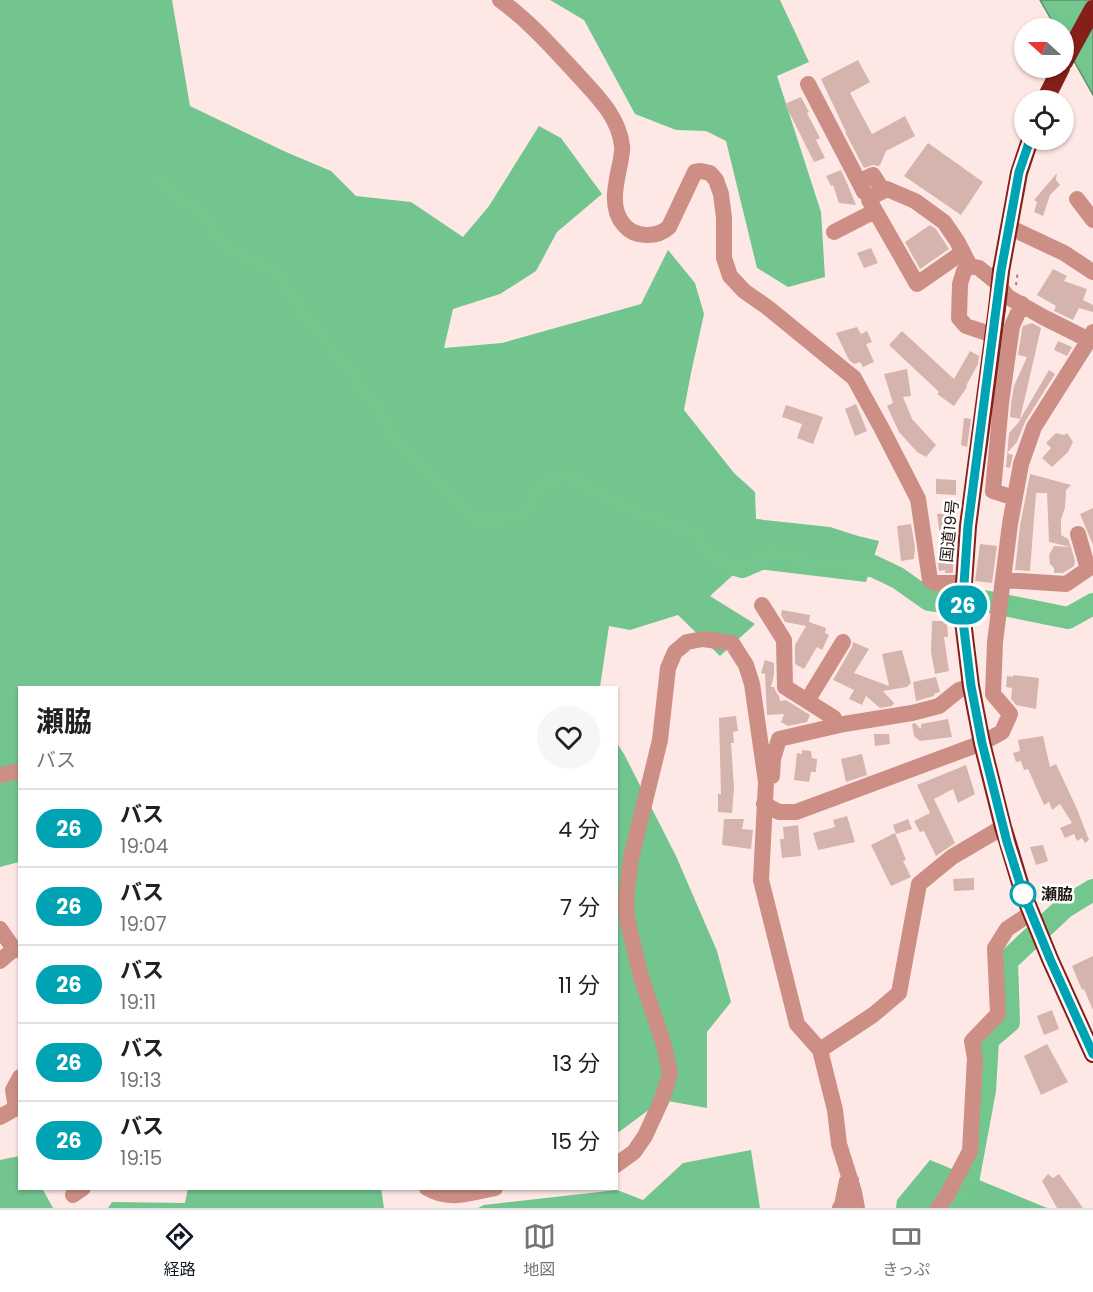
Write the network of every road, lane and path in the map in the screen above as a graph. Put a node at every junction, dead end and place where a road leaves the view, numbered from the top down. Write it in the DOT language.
graph roads {
  1 [pos="500,0"];
  2 [pos="1093,9"];
  3 [pos="1074,44"];
  4 [pos="808,84"];
  5 [pos="1027,150"];
  6 [pos="1077,199"];
  7 [pos="876,201"];
  8 [pos="1093,220"];
  9 [pos="1009,227"];
  10 [pos="834,232"];
  11 [pos="966,259"];
  12 [pos="1010,271"];
  13 [pos="1093,272"];
  14 [pos="1019,302"];
  15 [pos="993,335"];
  16 [pos="1091,336"];
  17 [pos="1014,498"];
  18 [pos="1078,534"];
  19 [pos="1003,580"];
  20 [pos="964,588"];
  21 [pos="762,605"];
  22 [pos="843,642"];
  23 [pos="971,686"];
  24 [pos="807,701"];
  25 [pos="836,726"];
  26 [pos="982,743"];
  27 [pos="18,772"];
  28 [pos="0,776"];
  29 [pos="766,782"];
  30 [pos="764,804"];
  31 [pos="1004,827"];
  32 [pos="1031,913"];
  33 [pos="0,929"];
  34 [pos="17,949"];
  35 [pos="0,961"];
  36 [pos="820,1050"];
  37 [pos="1093,1054"];
  38 [pos="18,1081"];
  39 [pos="18,1107"];
  40 [pos="0,1117"];
  41 [pos="618,1164"];
  42 [pos="851,1180"];
  43 [pos="432,1190"];
  44 [pos="482,1190"];
  45 [pos="840,1208"];
  46 [pos="857,1208"];
  47 [pos="938,1208"];
  1 -- 20 [label="street"];
  2 -- 3 [label="highway"];
  4 -- 7 [label="street"];
  5 -- 9 [label="highway, 国道19号"];
  6 -- 8 [label="street"];
  7 -- 10 [label="street"];
  7 -- 11 [label="street"];
  7 -- 11 [label="street"];
  9 -- 12 [label="highway, 国道19号"];
  9 -- 13 [label="street"];
  11 -- 14 [label="street"];
  11 -- 15 [label="street"];
  12 -- 14 [label="path"];
  12 -- 15 [label="highway, 国道19号, bridge"];
  14 -- 16 [label="street"];
  14 -- 17 [label="street"];
  15 -- 20 [label="highway, 国道19号"];
  16 -- 17 [label="street"];
  17 -- 19 [label="street"];
  18 -- 19 [label="street"];
  19 -- 26 [label="street"];
  20 -- 23 [label="highway, 国道19号"];
  21 -- 24 [label="street"];
  22 -- 24 [label="street"];
  23 -- 25 [label="street"];
  23 -- 26 [label="highway, 国道19号"];
  24 -- 25 [label="street"];
  25 -- 29 [label="street"];
  26 -- 30 [label="street"];
  26 -- 31 [label="highway, 国道19号"];
  27 -- 28 [label="street"];
  29 -- 30 [label="street"];
  29 -- 41 [label="street"];
  30 -- 36 [label="street"];
  31 -- 32 [label="highway, 国道19号"];
  31 -- 36 [label="street"];
  32 -- 37 [label="highway, 国道19号"];
  32 -- 47 [label="street"];
  33 -- 34 [label="street"];
  34 -- 35 [label="street"];
  36 -- 42 [label="street"];
  38 -- 39 [label="street"];
  39 -- 40 [label="street"];
  42 -- 45 [label="street"];
  42 -- 46 [label="street"];
  43 -- 44 [label="street"];
}
